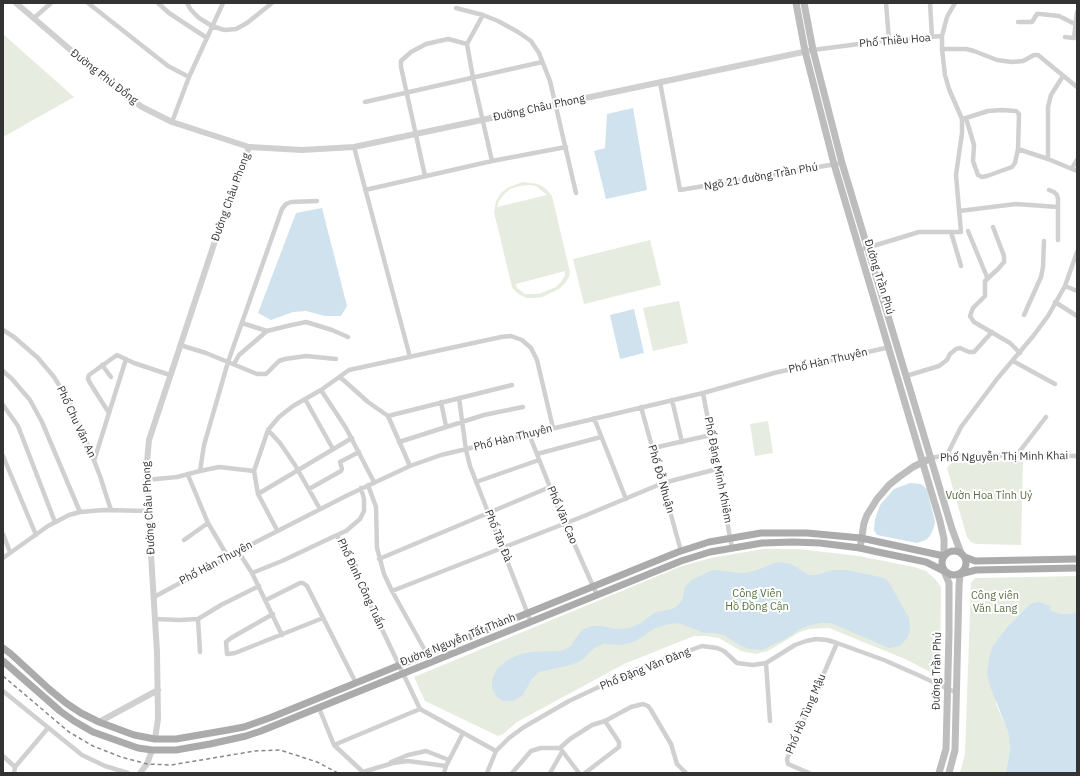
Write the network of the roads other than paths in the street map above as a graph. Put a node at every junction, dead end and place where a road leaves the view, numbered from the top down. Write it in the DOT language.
graph roads {
  1 [pos="16,3"];
  2 [pos="51,3"];
  3 [pos="88,3"];
  4 [pos="158,3"];
  5 [pos="187,3"];
  6 [pos="223,3"];
  7 [pos="272,3"];
  8 [pos="796,3"];
  9 [pos="804,3"];
  10 [pos="886,3"];
  11 [pos="930,3"];
  12 [pos="955,3"];
  13 [pos="456,8"];
  14 [pos="1077,12"];
  15 [pos="483,15"];
  16 [pos="34,18"];
  17 [pos="1018,22"];
  18 [pos="1075,24"];
  19 [pos="212,26"];
  20 [pos="942,36"];
  21 [pos="932,37"];
  22 [pos="1065,37"];
  23 [pos="207,38"];
  24 [pos="889,40"];
  25 [pos="467,44"];
  26 [pos="942,49"];
  27 [pos="813,50"];
  28 [pos="805,52"];
  29 [pos="542,62"];
  30 [pos="1063,76"];
  31 [pos="189,77"];
  32 [pos="473,78"];
  33 [pos="660,82"];
  34 [pos="1077,86"];
  35 [pos="408,92"];
  36 [pos="365,102"];
  37 [pos="556,104"];
  38 [pos="964,119"];
  39 [pos="482,120"];
  40 [pos="172,122"];
  41 [pos="417,135"];
  42 [pos="249,147"];
  43 [pos="354,147"];
  44 [pos="566,147"];
  45 [pos="1018,149"];
  46 [pos="1048,159"];
  47 [pos="1077,160"];
  48 [pos="492,161"];
  49 [pos="838,163"];
  50 [pos="1075,170"];
  51 [pos="425,176"];
  52 [pos="365,190"];
  53 [pos="1049,190"];
  54 [pos="576,193"];
  55 [pos="317,201"];
  56 [pos="1058,207"];
  57 [pos="959,211"];
  58 [pos="993,227"];
  59 [pos="968,231"];
  60 [pos="951,232"];
  61 [pos="1058,240"];
  62 [pos="1044,241"];
  63 [pos="863,249"];
  64 [pos="1077,252"];
  65 [pos="961,266"];
  66 [pos="988,277"];
  67 [pos="1065,286"];
  68 [pos="1077,291"];
  69 [pos="1055,302"];
  70 [pos="1024,316"];
  71 [pos="1077,316"];
  72 [pos="242,323"];
  73 [pos="3,330"];
  74 [pos="267,331"];
  75 [pos="992,332"];
  76 [pos="348,337"];
  77 [pos="896,345"];
  78 [pos="180,346"];
  79 [pos="888,347"];
  80 [pos="1020,353"];
  81 [pos="410,357"];
  82 [pos="126,359"];
  83 [pos="336,359"];
  84 [pos="1013,361"];
  85 [pos="228,362"];
  86 [pos="234,364"];
  87 [pos="102,365"];
  88 [pos="3,371"];
  89 [pos="170,375"];
  90 [pos="906,376"];
  91 [pos="111,377"];
  92 [pos="340,377"];
  93 [pos="1055,384"];
  94 [pos="512,385"];
  95 [pos="321,390"];
  96 [pos="703,393"];
  97 [pos="459,398"];
  98 [pos="305,399"];
  99 [pos="672,400"];
  100 [pos="441,402"];
  101 [pos="3,405"];
  102 [pos="523,407"];
  103 [pos="641,407"];
  104 [pos="109,413"];
  105 [pos="388,416"];
  106 [pos="1046,417"];
  107 [pos="594,418"];
  108 [pos="462,421"];
  109 [pos="446,426"];
  110 [pos="553,428"];
  111 [pos="268,430"];
  112 [pos="529,434"];
  113 [pos="711,435"];
  114 [pos="601,437"];
  115 [pos="352,438"];
  116 [pos="399,442"];
  117 [pos="682,442"];
  118 [pos="653,448"];
  119 [pos="333,449"];
  120 [pos="466,450"];
  121 [pos="359,452"];
  122 [pos="537,454"];
  123 [pos="947,455"];
  124 [pos="3,456"];
  125 [pos="1016,456"];
  126 [pos="1077,456"];
  127 [pos="931,458"];
  128 [pos="539,460"];
  129 [pos="94,461"];
  130 [pos="923,461"];
  131 [pos="410,466"];
  132 [pos="717,469"];
  133 [pos="298,470"];
  134 [pos="200,471"];
  135 [pos="254,471"];
  136 [pos="188,475"];
  137 [pos="146,480"];
  138 [pos="374,482"];
  139 [pos="476,482"];
  140 [pos="663,483"];
  141 [pos="368,485"];
  142 [pos="550,487"];
  143 [pos="361,488"];
  144 [pos="309,489"];
  145 [pos="258,494"];
  146 [pos="626,499"];
  147 [pos="320,509"];
  148 [pos="111,510"];
  149 [pos="148,511"];
  150 [pos="80,512"];
  151 [pos="489,513"];
  152 [pos="55,522"];
  153 [pos="208,523"];
  154 [pos="565,524"];
  155 [pos="278,530"];
  156 [pos="3,534"];
  157 [pos="36,535"];
  158 [pos="337,536"];
  159 [pos="731,538"];
  160 [pos="861,538"];
  161 [pos="184,540"];
  162 [pos="502,548"];
  163 [pos="732,548"];
  164 [pos="860,548"];
  165 [pos="238,551"];
  166 [pos="681,551"];
  167 [pos="10,552"];
  168 [pos="963,555"];
  169 [pos="944,556"];
  170 [pos="228,557"];
  171 [pos="3,558"];
  172 [pos="379,559"];
  173 [pos="1077,559"];
  174 [pos="1077,568"];
  175 [pos="944,571"];
  176 [pos="252,572"];
  177 [pos="960,574"];
  178 [pos="259,586"];
  179 [pos="593,586"];
  180 [pos="392,591"];
  181 [pos="597,595"];
  182 [pos="154,596"];
  183 [pos="266,600"];
  184 [pos="528,613"];
  185 [pos="273,614"];
  186 [pos="323,618"];
  187 [pos="155,619"];
  188 [pos="198,619"];
  189 [pos="531,622"];
  190 [pos="282,635"];
  191 [pos="837,643"];
  192 [pos="3,648"];
  193 [pos="200,652"];
  194 [pos="427,654"];
  195 [pos="3,661"];
  196 [pos="766,664"];
  197 [pos="399,666"];
  198 [pos="403,674"];
  199 [pos="356,683"];
  200 [pos="49,689"];
  201 [pos="947,689"];
  202 [pos="3,690"];
  203 [pos="158,690"];
  204 [pos="957,693"];
  205 [pos="43,698"];
  206 [pos="319,708"];
  207 [pos="420,709"];
  208 [pos="272,717"];
  209 [pos="605,721"];
  210 [pos="770,721"];
  211 [pos="99,722"];
  212 [pos="274,726"];
  213 [pos="48,728"];
  214 [pos="463,733"];
  215 [pos="155,738"];
  216 [pos="334,744"];
  217 [pos="152,750"];
  218 [pos="561,750"];
  219 [pos="496,751"];
  220 [pos="3,756"];
  221 [pos="944,758"];
  222 [pos="449,760"];
  223 [pos="953,760"];
  224 [pos="386,764"];
  225 [pos="446,766"];
  226 [pos="15,767"];
  227 [pos="364,772"];
  228 [pos="14,773"];
  229 [pos="128,773"];
  230 [pos="140,773"];
  231 [pos="444,773"];
  232 [pos="487,773"];
  233 [pos="512,773"];
  234 [pos="550,773"];
  235 [pos="579,773"];
  236 [pos="585,773"];
  237 [pos="686,773"];
  238 [pos="809,773"];
  239 [pos="940,773"];
  240 [pos="949,773"];
  1 -- 16 [label="street, Đường Phù Đổng"];
  2 -- 16 [label="street"];
  3 -- 31 [label="street"];
  4 -- 23 [label="street"];
  5 -- 19 [label="street"];
  6 -- 19 [label="street"];
  7 -- 19 [label="street"];
  8 -- 28 [label="main road, Đường Trần Phú"];
  9 -- 27 [label="main road, Đường Trần Phú"];
  10 -- 24 [label="street"];
  11 -- 21 [label="street"];
  12 -- 20 [label="street, Phố Thiều Hoa"];
  13 -- 15 [label="street"];
  14 -- 18 [label="street"];
  15 -- 25 [label="street"];
  15 -- 29 [label="street"];
  16 -- 40 [label="street, Đường Phù Đổng"];
  17 -- 18 [label="street"];
  18 -- 22 [label="street"];
  19 -- 23 [label="street"];
  20 -- 21 [label="street, Phố Thiều Hoa"];
  20 -- 26 [label="street"];
  21 -- 24 [label="street, Phố Thiều Hoa"];
  23 -- 31 [label="street"];
  24 -- 27 [label="street, Phố Thiều Hoa"];
  25 -- 32 [label="street"];
  25 -- 35 [label="street"];
  26 -- 30 [label="street"];
  26 -- 38 [label="street"];
  27 -- 28 [label="street, Đường Châu Phong"];
  27 -- 49 [label="main road, Đường Trần Phú"];
  28 -- 33 [label="street, Đường Châu Phong"];
  28 -- 49 [label="main road, Đường Trần Phú"];
  29 -- 32 [label="street"];
  29 -- 37 [label="street"];
  30 -- 34 [label="street"];
  30 -- 46 [label="street"];
  31 -- 40 [label="street"];
  32 -- 35 [label="street"];
  32 -- 39 [label="street"];
  33 -- 37 [label="street, Đường Châu Phong"];
  33 -- 49 [label="street, Ngõ 21 đường Trần Phú"];
  35 -- 36 [label="street"];
  35 -- 41 [label="street"];
  37 -- 39 [label="street, Đường Châu Phong"];
  37 -- 44 [label="street"];
  38 -- 45 [label="street"];
  38 -- 45 [label="street"];
  38 -- 57 [label="street"];
  39 -- 41 [label="street, Đường Châu Phong"];
  39 -- 48 [label="street"];
  40 -- 42 [label="street, Đường Phù Đổng"];
  41 -- 43 [label="street, Đường Châu Phong"];
  41 -- 51 [label="street"];
  42 -- 43 [label="street, Đường Châu Phong"];
  42 -- 78 [label="street, Đường Châu Phong"];
  43 -- 52 [label="street"];
  44 -- 48 [label="street"];
  44 -- 54 [label="street"];
  45 -- 46 [label="street"];
  46 -- 50 [label="street"];
  47 -- 50 [label="street"];
  48 -- 51 [label="street"];
  49 -- 63 [label="main road, Đường Trần Phú"];
  51 -- 52 [label="street"];
  52 -- 81 [label="street"];
  53 -- 56 [label="street"];
  55 -- 72 [label="street"];
  56 -- 57 [label="street"];
  56 -- 61 [label="street"];
  57 -- 60 [label="street"];
  58 -- 66 [label="street"];
  59 -- 66 [label="street"];
  60 -- 63 [label="street"];
  60 -- 65 [label="street"];
  62 -- 70 [label="street"];
  63 -- 77 [label="main road, Đường Trần Phú"];
  63 -- 79 [label="main road, Đường Trần Phú"];
  64 -- 67 [label="street"];
  66 -- 75 [label="street"];
  67 -- 68 [label="street"];
  67 -- 69 [label="street"];
  69 -- 71 [label="street"];
  69 -- 80 [label="street"];
  72 -- 74 [label="street"];
  72 -- 85 [label="street"];
  73 -- 129 [label="street, Phố Chu Văn An"];
  74 -- 76 [label="street"];
  74 -- 86 [label="street"];
  75 -- 80 [label="street"];
  75 -- 90 [label="street"];
  77 -- 79 [label="street, Phố Hàn Thuyên"];
  77 -- 90 [label="main road, Đường Trần Phú"];
  78 -- 85 [label="street"];
  78 -- 89 [label="street, Đường Châu Phong"];
  79 -- 96 [label="street, Phố Hàn Thuyên"];
  79 -- 130 [label="main road, Đường Trần Phú"];
  80 -- 84 [label="street"];
  81 -- 92 [label="street"];
  81 -- 110 [label="street"];
  82 -- 87 [label="street"];
  82 -- 89 [label="street"];
  82 -- 104 [label="street"];
  83 -- 86 [label="street"];
  84 -- 93 [label="street"];
  84 -- 123 [label="street"];
  85 -- 86 [label="street"];
  85 -- 134 [label="street"];
  87 -- 91 [label="street"];
  87 -- 104 [label="street"];
  88 -- 150 [label="street"];
  89 -- 137 [label="street, Đường Châu Phong"];
  90 -- 127 [label="main road, Đường Trần Phú"];
  92 -- 95 [label="street"];
  92 -- 105 [label="street"];
  94 -- 97 [label="street"];
  95 -- 98 [label="street"];
  95 -- 115 [label="street"];
  96 -- 99 [label="street, Phố Hàn Thuyên"];
  96 -- 113 [label="street, Phố Đặng Minh Khiêm"];
  97 -- 100 [label="street"];
  97 -- 108 [label="street, Phố Tản Đà"];
  98 -- 111 [label="street"];
  98 -- 119 [label="street"];
  99 -- 103 [label="street, Phố Hàn Thuyên"];
  99 -- 117 [label="street"];
  100 -- 105 [label="street"];
  100 -- 109 [label="street"];
  101 -- 152 [label="street"];
  102 -- 108 [label="street"];
  103 -- 107 [label="street, Phố Hàn Thuyên"];
  103 -- 118 [label="street, Phố Đỗ Nhuận"];
  104 -- 129 [label="street"];
  105 -- 116 [label="street"];
  106 -- 125 [label="street"];
  107 -- 110 [label="street, Phố Hàn Thuyên"];
  107 -- 114 [label="street"];
  108 -- 109 [label="street"];
  108 -- 120 [label="street, Phố Tản Đà"];
  109 -- 116 [label="street"];
  110 -- 112 [label="street, Phố Hàn Thuyên"];
  111 -- 133 [label="street"];
  111 -- 135 [label="street"];
  112 -- 120 [label="street, Phố Hàn Thuyên"];
  112 -- 122 [label="street, Phố Văn Cao"];
  113 -- 117 [label="street"];
  113 -- 132 [label="street, Phố Đặng Minh Khiêm"];
  114 -- 122 [label="street"];
  114 -- 146 [label="street"];
  115 -- 119 [label="street"];
  115 -- 121 [label="street"];
  116 -- 131 [label="street"];
  117 -- 118 [label="street"];
  118 -- 140 [label="street, Phố Đỗ Nhuận"];
  119 -- 133 [label="street"];
  120 -- 131 [label="street, Phố Hàn Thuyên"];
  120 -- 139 [label="street, Phố Tản Đà"];
  121 -- 138 [label="street"];
  121 -- 144 [label="street"];
  122 -- 128 [label="street, Phố Văn Cao"];
  123 -- 125 [label="street, Phố Nguyễn Thị Minh Khai"];
  123 -- 127 [label="street, Phố Nguyễn Thị Minh Khai"];
  124 -- 157 [label="street"];
  125 -- 126 [label="street, Phố Nguyễn Thị Minh Khai"];
  127 -- 130 [label="main road"];
  127 -- 168 [label="main road, Đường Trần Phú"];
  128 -- 139 [label="street"];
  128 -- 142 [label="street, Phố Văn Cao"];
  129 -- 148 [label="street, Phố Chu Văn An"];
  130 -- 160 [label="main road"];
  130 -- 169 [label="main road, Đường Trần Phú"];
  131 -- 138 [label="street, Phố Hàn Thuyên"];
  132 -- 140 [label="street"];
  132 -- 159 [label="street, Phố Đặng Minh Khiêm"];
  133 -- 144 [label="street"];
  133 -- 145 [label="street"];
  134 -- 135 [label="street"];
  134 -- 136 [label="street"];
  135 -- 145 [label="street"];
  136 -- 137 [label="street"];
  136 -- 153 [label="street"];
  137 -- 149 [label="street, Đường Châu Phong"];
  138 -- 141 [label="street, Phố Hàn Thuyên"];
  139 -- 151 [label="street, Phố Tản Đà"];
  140 -- 146 [label="street"];
  140 -- 166 [label="street, Phố Đỗ Nhuận"];
  141 -- 143 [label="street, Phố Hàn Thuyên"];
  141 -- 172 [label="street"];
  142 -- 151 [label="street"];
  142 -- 154 [label="street, Phố Văn Cao"];
  143 -- 147 [label="street, Phố Hàn Thuyên"];
  143 -- 158 [label="street, Phố Đinh Công Tuấn"];
  144 -- 147 [label="street"];
  145 -- 155 [label="street"];
  146 -- 154 [label="street"];
  147 -- 155 [label="street, Phố Hàn Thuyên"];
  148 -- 149 [label="street"];
  148 -- 150 [label="street"];
  149 -- 182 [label="street, Đường Châu Phong"];
  150 -- 152 [label="street"];
  151 -- 162 [label="street, Phố Tản Đà"];
  151 -- 172 [label="street"];
  152 -- 157 [label="street"];
  153 -- 161 [label="street"];
  153 -- 170 [label="street"];
  154 -- 162 [label="street"];
  154 -- 179 [label="street, Phố Văn Cao"];
  155 -- 165 [label="street, Phố Hàn Thuyên"];
  156 -- 167 [label="street"];
  157 -- 167 [label="street"];
  158 -- 176 [label="street"];
  158 -- 197 [label="street, Phố Đinh Công Tuấn"];
  159 -- 160 [label="main road, Đường Nguyễn Tất Thành"];
  159 -- 163 [label="street, Phố Đặng Minh Khiêm"];
  159 -- 166 [label="main road, Đường Nguyễn Tất Thành"];
  160 -- 164 [label="main road"];
  160 -- 169 [label="main road, Đường Nguyễn Tất Thành"];
  162 -- 180 [label="street"];
  162 -- 184 [label="street, Phố Tản Đà"];
  163 -- 164 [label="main road, Đường Nguyễn Tất Thành"];
  163 -- 181 [label="main road, Đường Nguyễn Tất Thành"];
  164 -- 175 [label="main road, Đường Nguyễn Tất Thành"];
  165 -- 170 [label="street, Phố Hàn Thuyên"];
  165 -- 176 [label="street"];
  166 -- 179 [label="main road, Đường Nguyễn Tất Thành"];
  167 -- 171 [label="street"];
  168 -- 169 [label="main road"];
  168 -- 173 [label="main road"];
  168 -- 177 [label="main road"];
  169 -- 175 [label="main road"];
  170 -- 182 [label="street, Phố Hàn Thuyên"];
  172 -- 180 [label="street"];
  174 -- 177 [label="main road"];
  175 -- 177 [label="main road"];
  175 -- 201 [label="main road, Đường Trần Phú"];
  176 -- 178 [label="street"];
  177 -- 204 [label="main road, Đường Trần Phú"];
  178 -- 183 [label="street"];
  178 -- 188 [label="street"];
  179 -- 181 [label="street, Phố Văn Cao"];
  179 -- 184 [label="main road, Đường Nguyễn Tất Thành"];
  180 -- 194 [label="street"];
  181 -- 189 [label="main road, Đường Nguyễn Tất Thành"];
  182 -- 187 [label="street, Đường Châu Phong"];
  183 -- 185 [label="street"];
  183 -- 186 [label="street"];
  184 -- 189 [label="street, Phố Tản Đà"];
  184 -- 194 [label="main road, Đường Nguyễn Tất Thành"];
  185 -- 190 [label="street"];
  185 -- 190 [label="street"];
  186 -- 190 [label="street"];
  186 -- 199 [label="street"];
  187 -- 188 [label="street"];
  187 -- 203 [label="street, Đường Châu Phong"];
  188 -- 193 [label="street"];
  189 -- 198 [label="main road, Đường Nguyễn Tất Thành"];
  191 -- 196 [label="street"];
  191 -- 201 [label="street"];
  191 -- 238 [label="street, Phố Hồ Tùng Mậu"];
  192 -- 200 [label="main road, Đường Nguyễn Tất Thành"];
  194 -- 197 [label="main road, Đường Nguyễn Tất Thành"];
  195 -- 205 [label="main road, Đường Nguyễn Tất Thành"];
  196 -- 210 [label="street"];
  196 -- 219 [label="street, Phố Đặng Văn Đăng"];
  197 -- 198 [label="street, Phố Đinh Công Tuấn"];
  197 -- 199 [label="main road, Đường Nguyễn Tất Thành"];
  198 -- 206 [label="main road, Đường Nguyễn Tất Thành"];
  198 -- 207 [label="street, Phố Đinh Công Tuấn"];
  199 -- 208 [label="main road, Đường Nguyễn Tất Thành"];
  200 -- 205 [label="main road"];
  200 -- 211 [label="main road, Đường Nguyễn Tất Thành"];
  201 -- 204 [label="street"];
  201 -- 221 [label="main road, Đường Trần Phú"];
  202 -- 213 [label="street"];
  203 -- 211 [label="street"];
  203 -- 215 [label="street, Đường Châu Phong"];
  204 -- 223 [label="main road, Đường Trần Phú"];
  205 -- 217 [label="main road, Đường Nguyễn Tất Thành"];
  206 -- 212 [label="main road, Đường Nguyễn Tất Thành"];
  206 -- 216 [label="street"];
  207 -- 214 [label="street"];
  207 -- 216 [label="street"];
  208 -- 212 [label="main road"];
  208 -- 215 [label="main road, Đường Nguyễn Tất Thành"];
  209 -- 218 [label="street"];
  209 -- 236 [label="street"];
  209 -- 237 [label="street"];
  211 -- 215 [label="main road, Đường Nguyễn Tất Thành"];
  212 -- 217 [label="main road, Đường Nguyễn Tất Thành"];
  213 -- 226 [label="street"];
  213 -- 229 [label="street"];
  214 -- 219 [label="street"];
  214 -- 222 [label="street"];
  216 -- 227 [label="street"];
  217 -- 230 [label="street"];
  218 -- 233 [label="street"];
  218 -- 234 [label="street"];
  218 -- 235 [label="street"];
  219 -- 232 [label="street"];
  220 -- 226 [label="street"];
  221 -- 223 [label="main road"];
  221 -- 239 [label="main road, Đường Trần Phú"];
  222 -- 224 [label="street"];
  222 -- 225 [label="street"];
  223 -- 240 [label="main road, Đường Trần Phú"];
  224 -- 225 [label="street"];
  224 -- 227 [label="street"];
  225 -- 231 [label="street"];
  226 -- 228 [label="street"];
}
